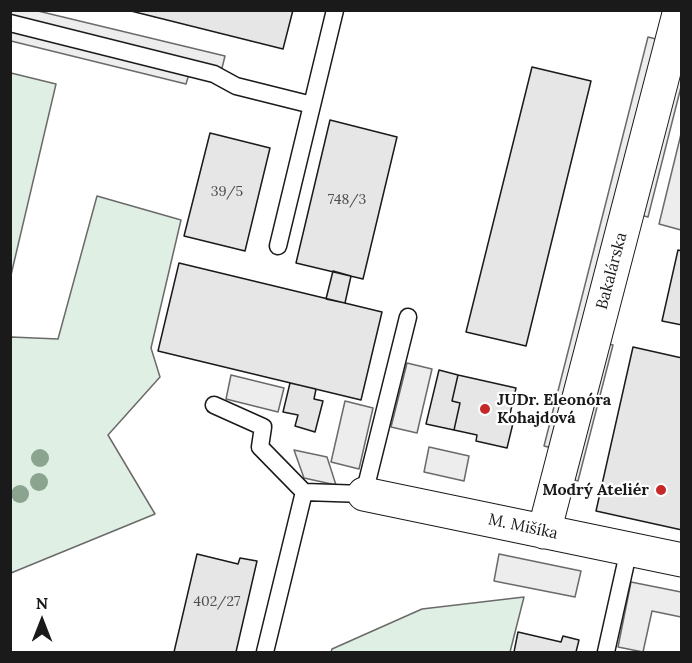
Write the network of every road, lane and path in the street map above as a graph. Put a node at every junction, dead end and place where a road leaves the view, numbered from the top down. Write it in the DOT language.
graph roads {
  1 [pos="335,10"];
  2 [pos="680,10"];
  3 [pos="10,23"];
  4 [pos="312,105"];
  5 [pos="278,246"];
  6 [pos="408,317"];
  7 [pos="213,405"];
  8 [pos="304,492"];
  9 [pos="364,494"];
  10 [pos="544,531"];
  11 [pos="629,549"];
  12 [pos="681,560"];
  13 [pos="266,652"];
  14 [pos="606,652"];
  1 -- 4 [label="lane"];
  2 -- 10 [label="street, Bakalárska"];
  3 -- 4 [label="lane"];
  4 -- 5 [label="lane"];
  6 -- 9 [label="lane"];
  7 -- 8 [label="lane"];
  8 -- 9 [label="lane"];
  8 -- 13 [label="lane"];
  9 -- 10 [label="street, M. Mišíka"];
  10 -- 11 [label="street, M. Mišíka"];
  11 -- 12 [label="street, M. Mišíka"];
  11 -- 14 [label="lane"];
}
